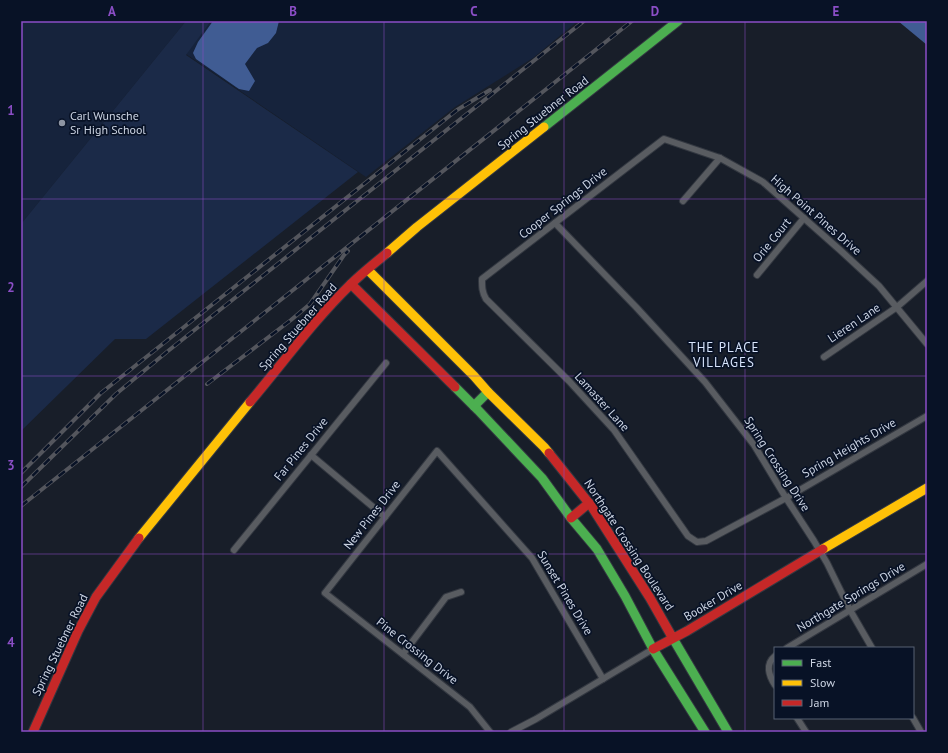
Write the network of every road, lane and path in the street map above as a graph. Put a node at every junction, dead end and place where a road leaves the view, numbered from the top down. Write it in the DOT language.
graph roads {
  1 [pos="678,21"];
  2 [pos="664,139"];
  3 [pos="720,158"];
  4 [pos="683,201"];
  5 [pos="804,218"];
  6 [pos="555,223"];
  7 [pos="368,270"];
  8 [pos="757,276"];
  9 [pos="927,281"];
  10 [pos="351,284"];
  11 [pos="482,286"];
  12 [pos="897,307"];
  13 [pos="927,344"];
  14 [pos="824,357"];
  15 [pos="386,363"];
  16 [pos="488,392"];
  17 [pos="474,406"];
  18 [pos="927,416"];
  19 [pos="437,451"];
  20 [pos="311,455"];
  21 [pos="927,488"];
  22 [pos="786,498"];
  23 [pos="589,503"];
  24 [pos="385,517"];
  25 [pos="571,518"];
  26 [pos="697,542"];
  27 [pos="234,550"];
  28 [pos="820,551"];
  29 [pos="927,564"];
  30 [pos="461,592"];
  31 [pos="325,593"];
  32 [pos="850,610"];
  33 [pos="673,638"];
  34 [pos="789,647"];
  35 [pos="871,647"];
  36 [pos="654,649"];
  37 [pos="403,654"];
  38 [pos="774,657"];
  39 [pos="603,679"];
  40 [pos="774,684"];
  41 [pos="798,719"];
  42 [pos="914,719"];
  43 [pos="33,732"];
  44 [pos="490,732"];
  45 [pos="511,732"];
  46 [pos="705,732"];
  47 [pos="728,732"];
  48 [pos="806,732"];
  49 [pos="921,732"];
  1 -- 7 [label="main road, Spring Stuebner Road"];
  2 -- 3 [label="street, High Point Pines Drive"];
  2 -- 6 [label="street, Cooper Springs Drive"];
  3 -- 4 [label="street"];
  3 -- 5 [label="street, High Point Pines Drive"];
  5 -- 8 [label="street, Orie Court"];
  5 -- 12 [label="street, High Point Pines Drive"];
  6 -- 11 [label="street, Cooper Springs Drive"];
  6 -- 22 [label="street, Spring Crossing Drive"];
  7 -- 10 [label="main road, Spring Stuebner Road"];
  7 -- 16 [label="main road, Northgate Crossing Boulevard"];
  9 -- 12 [label="street, Lieren Lane"];
  10 -- 17 [label="main road"];
  10 -- 43 [label="main road, Spring Stuebner Road"];
  11 -- 26 [label="street, Lamaster Lane"];
  12 -- 13 [label="street, High Point Pines Drive"];
  12 -- 14 [label="street, Lieren Lane"];
  15 -- 20 [label="street, Far Pines Drive"];
  16 -- 17 [label="main road"];
  16 -- 23 [label="main road, Northgate Crossing Boulevard"];
  17 -- 25 [label="main road"];
  18 -- 22 [label="street, Spring Heights Drive"];
  19 -- 24 [label="street, New Pines Drive"];
  19 -- 39 [label="street, Sunset Pines Drive"];
  20 -- 24 [label="street"];
  20 -- 27 [label="street, Far Pines Drive"];
  21 -- 28 [label="main road, Booker Drive"];
  22 -- 26 [label="street, Spring Heights Drive"];
  22 -- 28 [label="street, Spring Crossing Drive"];
  23 -- 25 [label="main road"];
  23 -- 33 [label="main road, Northgate Crossing Boulevard"];
  24 -- 31 [label="street, New Pines Drive"];
  25 -- 36 [label="main road"];
  28 -- 32 [label="street, Spring Crossing Drive"];
  28 -- 33 [label="main road, Booker Drive"];
  29 -- 32 [label="street, Northgate Springs Drive"];
  30 -- 37 [label="street"];
  31 -- 37 [label="street, Pine Crossing Drive"];
  32 -- 34 [label="street, Northgate Springs Drive"];
  32 -- 35 [label="street, Spring Crossing Drive"];
  33 -- 36 [label="main road, Booker Drive"];
  33 -- 47 [label="main road, Northgate Crossing Boulevard"];
  36 -- 39 [label="street, Booker Drive"];
  36 -- 46 [label="main road"];
  37 -- 44 [label="street, Pine Crossing Drive"];
  38 -- 40 [label="street"];
  39 -- 45 [label="street, Booker Drive"];
  41 -- 48 [label="street"];
  42 -- 49 [label="street"];
}
